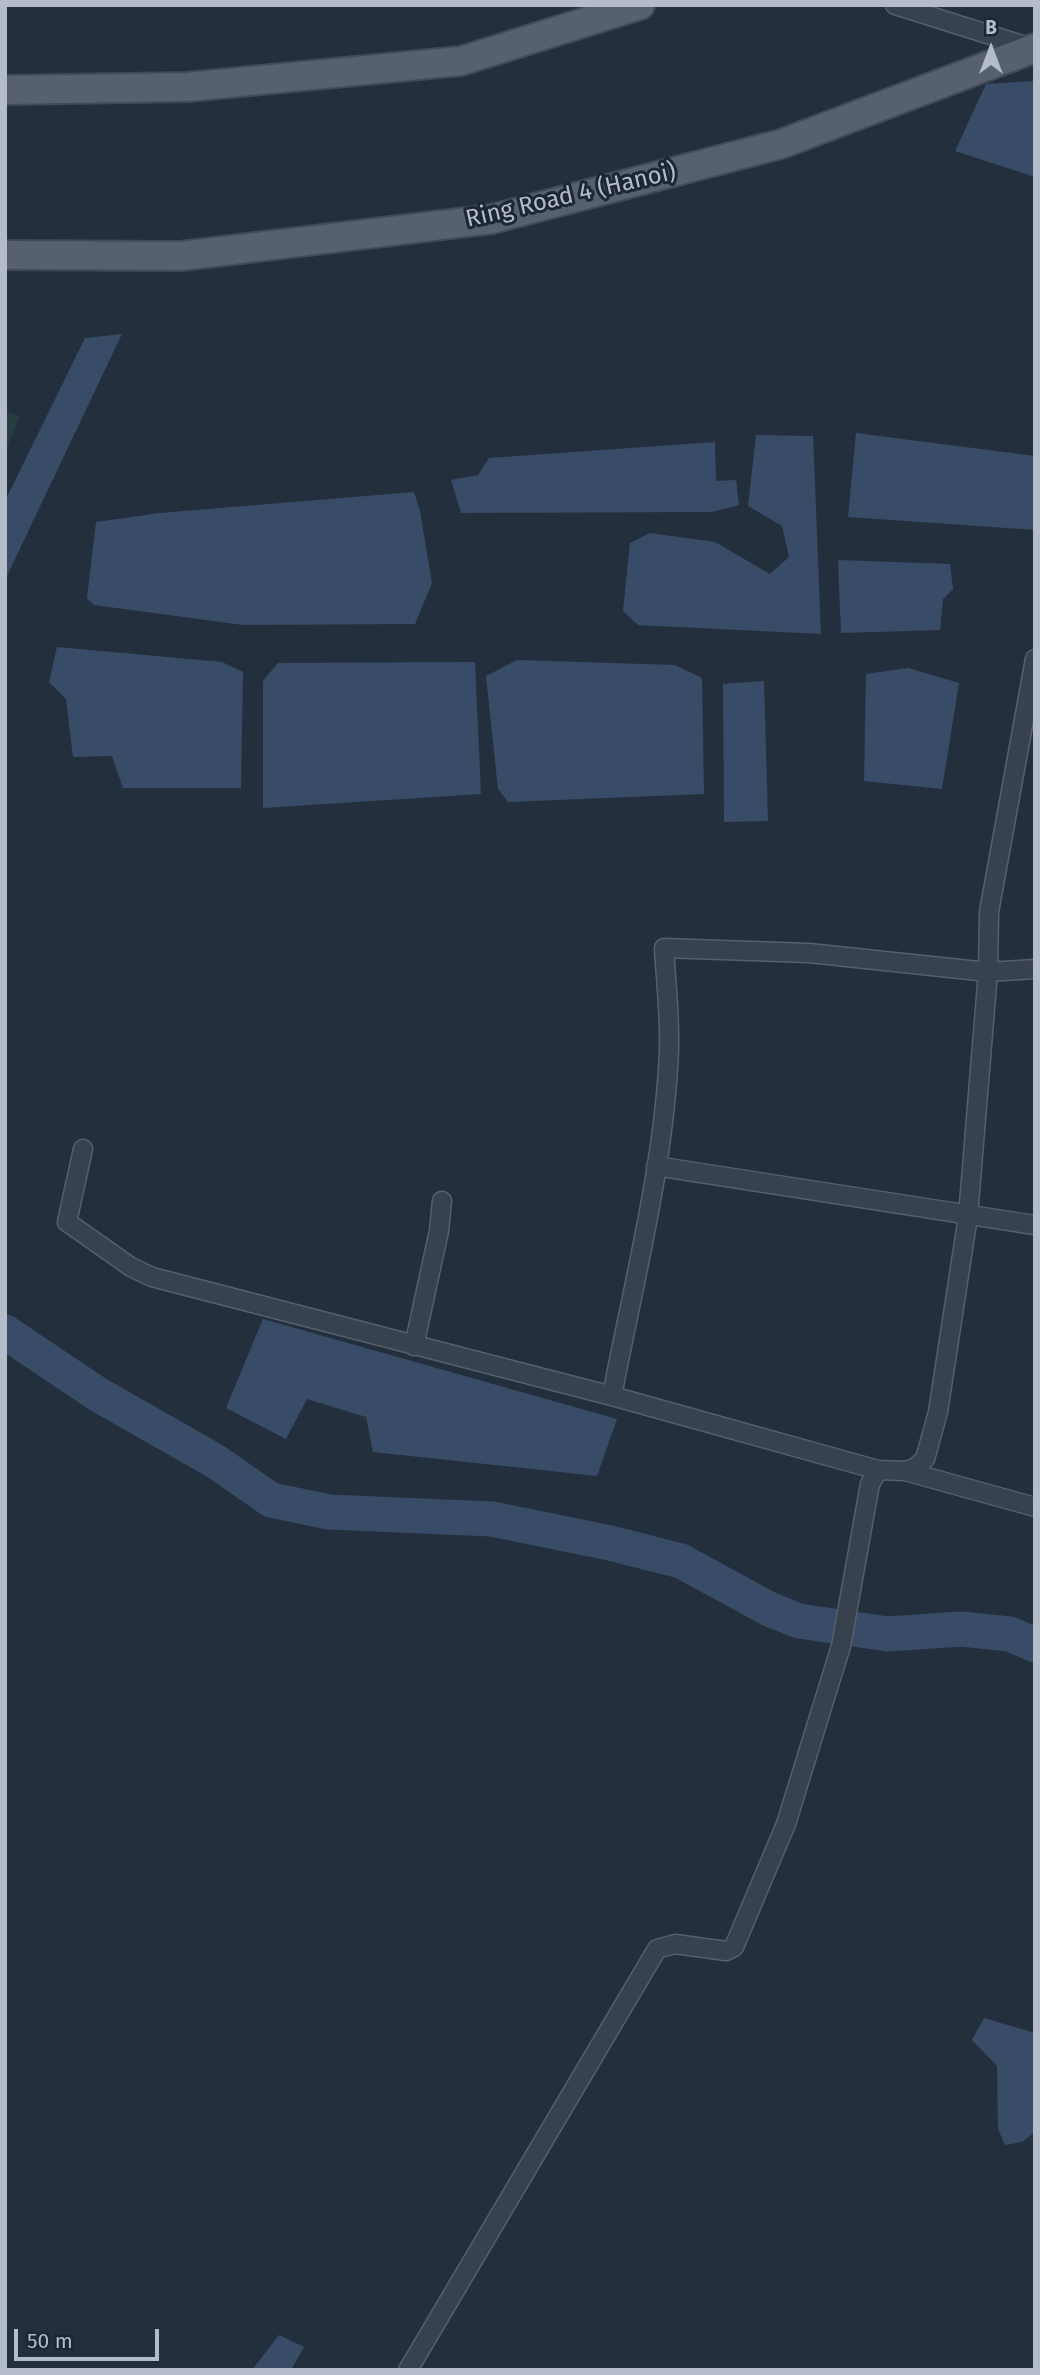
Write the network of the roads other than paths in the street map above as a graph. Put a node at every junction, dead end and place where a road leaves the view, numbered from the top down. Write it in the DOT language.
graph roads {
  1 [pos="640,5"];
  2 [pos="895,5"];
  3 [pos="1034,49"];
  4 [pos="5,90"];
  5 [pos="5,255"];
  6 [pos="1035,659"];
  7 [pos="1035,969"];
  8 [pos="988,972"];
  9 [pos="83,1149"];
  10 [pos="656,1166"];
  11 [pos="442,1201"];
  12 [pos="968,1216"];
  13 [pos="1035,1226"];
  14 [pos="414,1346"];
  15 [pos="612,1396"];
  16 [pos="878,1470"];
  17 [pos="905,1471"];
  18 [pos="1035,1507"];
  19 [pos="408,2370"];
  1 -- 4 [label="main road"];
  2 -- 3 [label="street"];
  3 -- 5 [label="main road, Ring Road 4 (Hanoi)"];
  6 -- 8 [label="street"];
  7 -- 8 [label="street"];
  8 -- 10 [label="street"];
  8 -- 12 [label="street"];
  9 -- 14 [label="street"];
  10 -- 12 [label="street"];
  10 -- 15 [label="street"];
  11 -- 14 [label="street"];
  12 -- 13 [label="street"];
  12 -- 17 [label="street"];
  14 -- 15 [label="street"];
  15 -- 16 [label="street"];
  16 -- 17 [label="street"];
  16 -- 19 [label="street"];
  17 -- 18 [label="street"];
}
